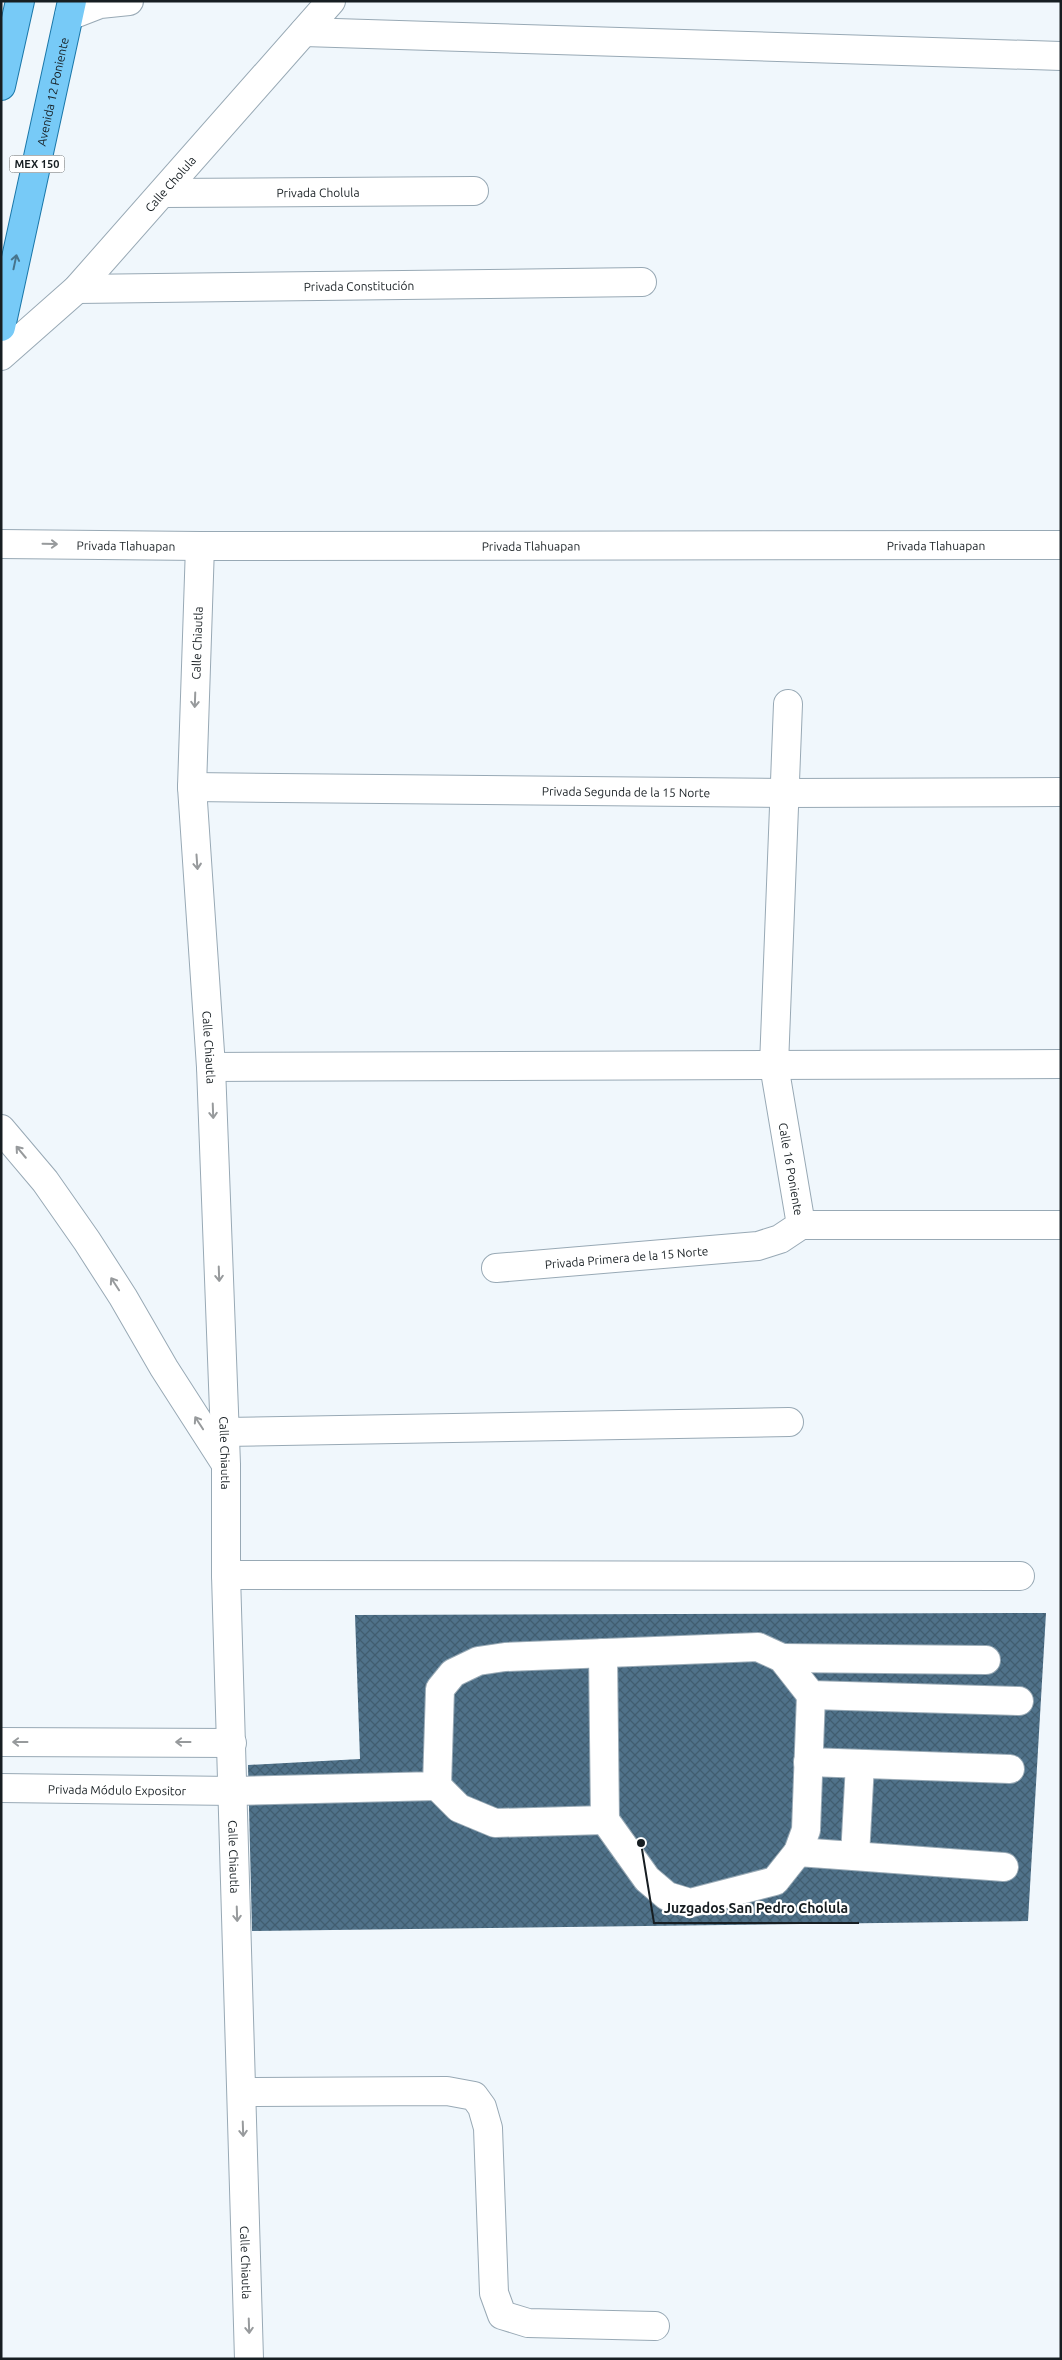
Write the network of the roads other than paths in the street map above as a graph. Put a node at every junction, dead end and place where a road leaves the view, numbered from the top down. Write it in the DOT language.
graph roads {
  1 [pos="20,1"];
  2 [pos="129,1"];
  3 [pos="331,1"];
  4 [pos="71,9"];
  5 [pos="304,32"];
  6 [pos="1061,56"];
  7 [pos="1,86"];
  8 [pos="474,191"];
  9 [pos="163,193"];
  10 [pos="642,282"];
  11 [pos="77,289"];
  12 [pos="1,327"];
  13 [pos="1,356"];
  14 [pos="1,544"];
  15 [pos="1061,545"];
  16 [pos="200,546"];
  17 [pos="788,704"];
  18 [pos="192,787"];
  19 [pos="1061,792"];
  20 [pos="786,793"];
  21 [pos="1061,1064"];
  22 [pos="774,1065"];
  23 [pos="212,1067"];
  24 [pos="1,1129"];
  25 [pos="801,1225"];
  26 [pos="1061,1225"];
  27 [pos="758,1246"];
  28 [pos="496,1268"];
  29 [pos="789,1422"];
  30 [pos="224,1432"];
  31 [pos="226,1464"];
  32 [pos="226,1575"];
  33 [pos="1020,1576"];
  34 [pos="603,1653"];
  35 [pos="782,1658"];
  36 [pos="986,1660"];
  37 [pos="811,1695"];
  38 [pos="1019,1702"];
  39 [pos="1,1742"];
  40 [pos="232,1743"];
  41 [pos="808,1762"];
  42 [pos="860,1764"];
  43 [pos="1010,1769"];
  44 [pos="437,1786"];
  45 [pos="1,1788"];
  46 [pos="233,1791"];
  47 [pos="605,1820"];
  48 [pos="798,1852"];
  49 [pos="855,1856"];
  50 [pos="1004,1867"];
  51 [pos="242,2092"];
  52 [pos="654,2326"];
  53 [pos="250,2359"];
  1 -- 7 [label="main road"];
  2 -- 4 [label="street"];
  3 -- 5 [label="street, Calle Cholula"];
  12 -- 4 [label="main road, Avenida 12 Poniente / MEX 150, one-way"];
  5 -- 6 [label="street"];
  5 -- 9 [label="street, Calle Cholula"];
  8 -- 9 [label="street, Privada Cholula"];
  9 -- 11 [label="street, Calle Cholula"];
  10 -- 11 [label="street, Privada Constitución"];
  11 -- 13 [label="street, Calle Cholula"];
  14 -- 16 [label="street, Privada Tlahuapan, one-way"];
  15 -- 16 [label="street, Privada Tlahuapan"];
  16 -- 18 [label="street, Calle Chiautla, one-way"];
  17 -- 20 [label="street, Calle 16 Poniente"];
  18 -- 20 [label="street, Privada Segunda de la 15 Norte"];
  18 -- 23 [label="street, Calle Chiautla, one-way"];
  19 -- 20 [label="street, Privada Segunda de la 15 Norte"];
  20 -- 22 [label="street, Calle 16 Poniente"];
  21 -- 22 [label="street"];
  22 -- 23 [label="street"];
  22 -- 25 [label="street, Calle 16 Poniente"];
  23 -- 30 [label="street, Calle Chiautla, one-way"];
  31 -- 24 [label="street, one-way"];
  25 -- 26 [label="street"];
  25 -- 27 [label="street, Calle 16 Poniente"];
  27 -- 28 [label="street, Privada Primera de la 15 Norte"];
  29 -- 30 [label="street"];
  30 -- 31 [label="street, Calle Chiautla"];
  31 -- 32 [label="street, Calle Chiautla"];
  32 -- 33 [label="street"];
  32 -- 40 [label="street, Calle Chiautla"];
  34 -- 35 [label="street"];
  34 -- 44 [label="street"];
  34 -- 47 [label="street"];
  35 -- 36 [label="street"];
  35 -- 37 [label="street"];
  37 -- 38 [label="street"];
  37 -- 41 [label="street"];
  40 -- 39 [label="street, one-way"];
  40 -- 46 [label="street, Calle Chiautla"];
  41 -- 42 [label="street"];
  41 -- 48 [label="street"];
  42 -- 43 [label="street"];
  42 -- 49 [label="street"];
  44 -- 46 [label="street, Privada Módulo Expositor"];
  44 -- 47 [label="street"];
  45 -- 46 [label="street, Privada Módulo Expositor"];
  46 -- 51 [label="street, Calle Chiautla, one-way"];
  47 -- 48 [label="street"];
  48 -- 49 [label="street"];
  49 -- 50 [label="street"];
  51 -- 52 [label="street"];
  51 -- 53 [label="street, Calle Chiautla, one-way"];
}
